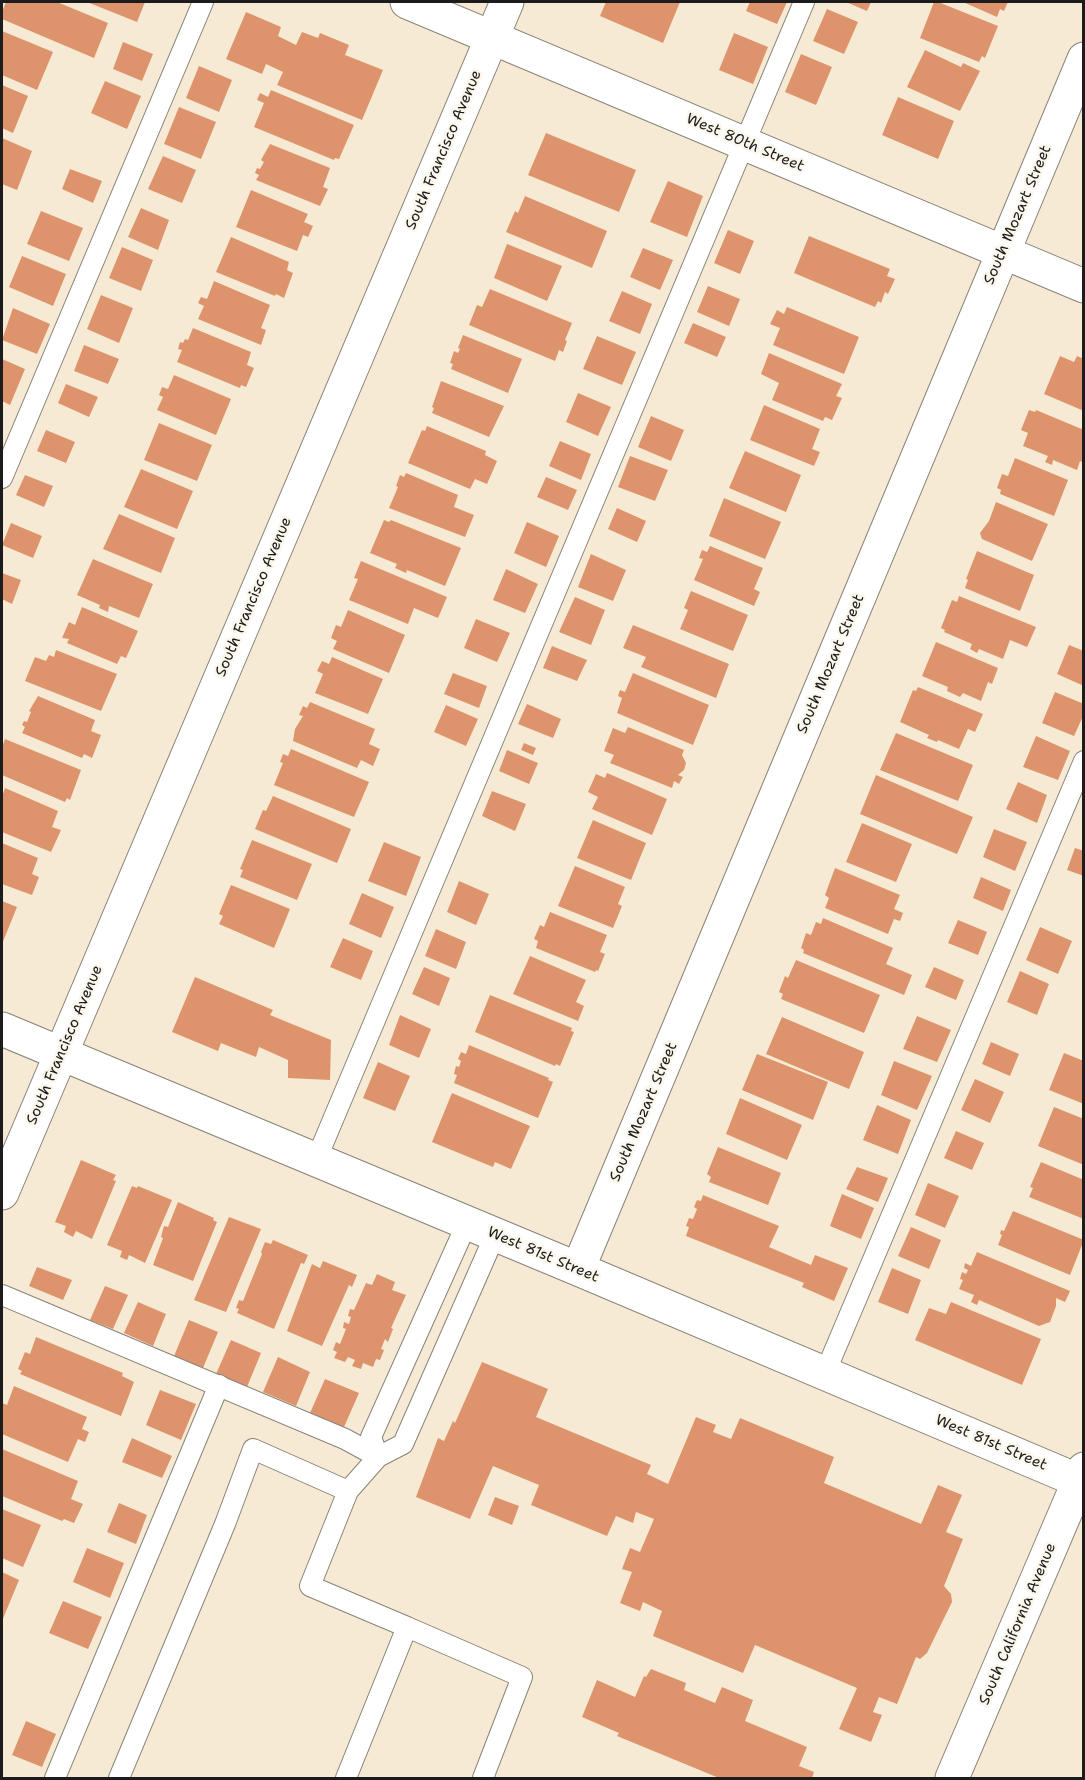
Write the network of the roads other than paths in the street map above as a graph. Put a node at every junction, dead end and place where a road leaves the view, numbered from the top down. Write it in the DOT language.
graph roads {
  1 [pos="203,2"];
  2 [pos="407,2"];
  3 [pos="507,2"];
  4 [pos="804,2"];
  5 [pos="492,37"];
  6 [pos="1083,59"];
  7 [pos="745,143"];
  8 [pos="1003,252"];
  9 [pos="1083,286"];
  10 [pos="2,478"];
  11 [pos="1083,761"];
  12 [pos="2,1029"];
  13 [pos="60,1054"];
  14 [pos="316,1160"];
  15 [pos="2,1193"];
  16 [pos="481,1229"];
  17 [pos="578,1269"];
  18 [pos="2,1295"];
  19 [pos="825,1373"];
  20 [pos="219,1385"];
  21 [pos="378,1456"];
  22 [pos="1082,1477"];
  23 [pos="348,1491"];
  24 [pos="407,1627"];
  25 [pos="55,1779"];
  26 [pos="119,1779"];
  27 [pos="346,1779"];
  28 [pos="483,1779"];
  29 [pos="952,1779"];
  1 -- 10 [label="lane"];
  2 -- 5 [label="street, West 80th Street"];
  3 -- 5 [label="street, South Francisco Avenue"];
  4 -- 7 [label="lane"];
  5 -- 7 [label="street, West 80th Street"];
  5 -- 13 [label="street, South Francisco Avenue"];
  6 -- 8 [label="street, South Mozart Street"];
  7 -- 8 [label="street, West 80th Street"];
  7 -- 14 [label="lane"];
  8 -- 9 [label="street, West 80th Street"];
  8 -- 17 [label="street, South Mozart Street"];
  11 -- 19 [label="lane"];
  12 -- 13 [label="street, West 81st Street"];
  13 -- 14 [label="street, West 81st Street"];
  13 -- 15 [label="street, South Francisco Avenue"];
  14 -- 16 [label="street, West 81st Street"];
  16 -- 17 [label="street, West 81st Street"];
  16 -- 21 [label="lane"];
  16 -- 21 [label="lane"];
  17 -- 19 [label="street, West 81st Street"];
  18 -- 20 [label="lane"];
  19 -- 22 [label="street, West 81st Street"];
  20 -- 21 [label="lane"];
  20 -- 25 [label="lane"];
  21 -- 23 [label="lane"];
  22 -- 29 [label="street, South California Avenue"];
  23 -- 24 [label="lane"];
  23 -- 26 [label="lane"];
  24 -- 27 [label="lane"];
  24 -- 28 [label="lane"];
}
